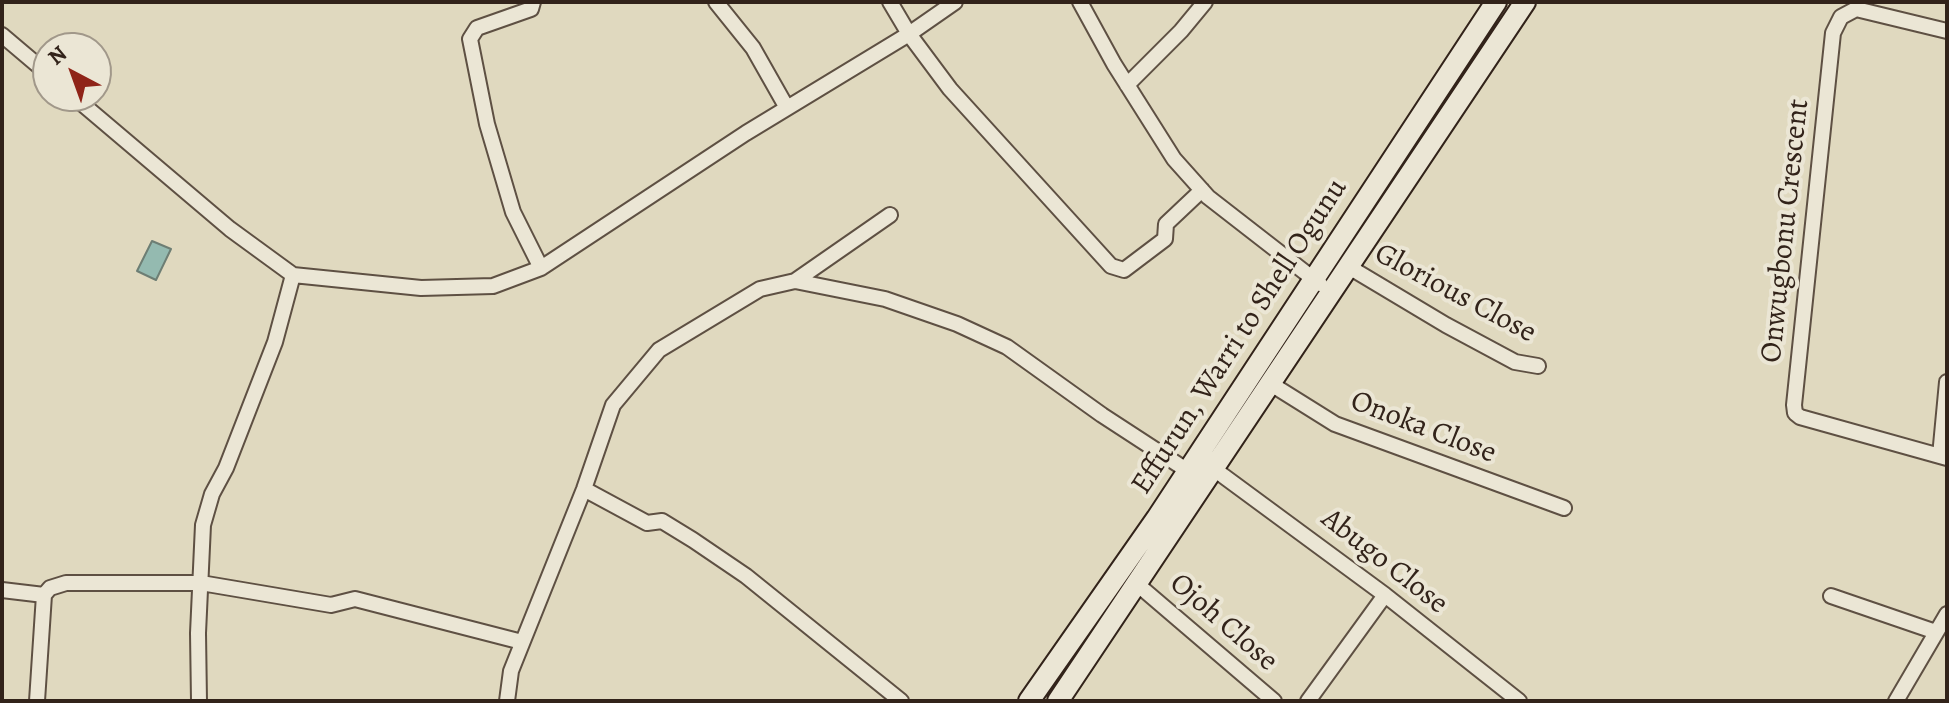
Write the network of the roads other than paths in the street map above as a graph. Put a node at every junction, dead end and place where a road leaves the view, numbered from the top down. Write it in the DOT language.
graph roads {
  1 [pos="533,2"];
  2 [pos="716,2"];
  3 [pos="890,2"];
  4 [pos="955,2"];
  5 [pos="1080,2"];
  6 [pos="1205,2"];
  7 [pos="1496,2"];
  8 [pos="1525,2"];
  9 [pos="1947,31"];
  10 [pos="909,34"];
  11 [pos="2,35"];
  12 [pos="32,60"];
  13 [pos="1127,85"];
  14 [pos="787,108"];
  15 [pos="92,112"];
  16 [pos="1202,190"];
  17 [pos="890,215"];
  18 [pos="1349,267"];
  19 [pos="541,268"];
  20 [pos="293,275"];
  21 [pos="795,281"];
  22 [pos="1322,285"];
  23 [pos="1538,366"];
  24 [pos="1947,382"];
  25 [pos="1271,384"];
  26 [pos="1943,457"];
  27 [pos="1214,469"];
  28 [pos="1188,471"];
  29 [pos="584,489"];
  30 [pos="1564,508"];
  31 [pos="201,583"];
  32 [pos="1137,584"];
  33 [pos="2,590"];
  34 [pos="44,595"];
  35 [pos="1385,595"];
  36 [pos="1831,596"];
  37 [pos="1947,614"];
  38 [pos="1936,632"];
  39 [pos="522,642"];
  40 [pos="37,701"];
  41 [pos="199,701"];
  42 [pos="507,701"];
  43 [pos="901,701"];
  44 [pos="1029,701"];
  45 [pos="1058,701"];
  46 [pos="1274,701"];
  47 [pos="1308,701"];
  48 [pos="1519,701"];
  49 [pos="1896,701"];
  1 -- 19 [label="street"];
  2 -- 14 [label="street"];
  3 -- 10 [label="street"];
  4 -- 10 [label="street"];
  5 -- 13 [label="street"];
  6 -- 13 [label="street"];
  7 -- 22 [label="main road, Effurun, Warri to Shell Ogunu"];
  8 -- 18 [label="main road, Effurun, Warri to Shell Ogunu"];
  9 -- 26 [label="street, Onwugbonu Crescent"];
  10 -- 14 [label="street"];
  10 -- 16 [label="street"];
  11 -- 12 [label="street"];
  13 -- 16 [label="street"];
  14 -- 19 [label="street"];
  15 -- 20 [label="street"];
  16 -- 22 [label="street"];
  17 -- 21 [label="street"];
  18 -- 22 [label="main road, Effurun, Warri to Shell Ogunu"];
  18 -- 23 [label="street, Glorious Close"];
  19 -- 20 [label="street"];
  20 -- 31 [label="street"];
  21 -- 28 [label="street"];
  21 -- 29 [label="street"];
  22 -- 25 [label="main road, Effurun, Warri to Shell Ogunu"];
  22 -- 28 [label="main road, Effurun, Warri to Shell Ogunu"];
  24 -- 26 [label="street"];
  25 -- 27 [label="main road, Effurun, Warri to Shell Ogunu"];
  25 -- 30 [label="street, Onoka Close"];
  27 -- 32 [label="main road, Effurun, Warri to Shell Ogunu"];
  27 -- 35 [label="street, Abugo Close"];
  28 -- 44 [label="main road, Effurun, Warri to Shell Ogunu"];
  29 -- 39 [label="street"];
  29 -- 43 [label="street"];
  31 -- 34 [label="street"];
  31 -- 39 [label="street"];
  31 -- 41 [label="street"];
  32 -- 45 [label="main road, Effurun, Warri to Shell Ogunu"];
  32 -- 46 [label="street, Ojoh Close"];
  33 -- 34 [label="street"];
  34 -- 40 [label="street"];
  35 -- 47 [label="street"];
  35 -- 48 [label="street, Abugo Close"];
  36 -- 38 [label="street"];
  37 -- 38 [label="street"];
  38 -- 49 [label="street"];
  39 -- 42 [label="street"];
}
